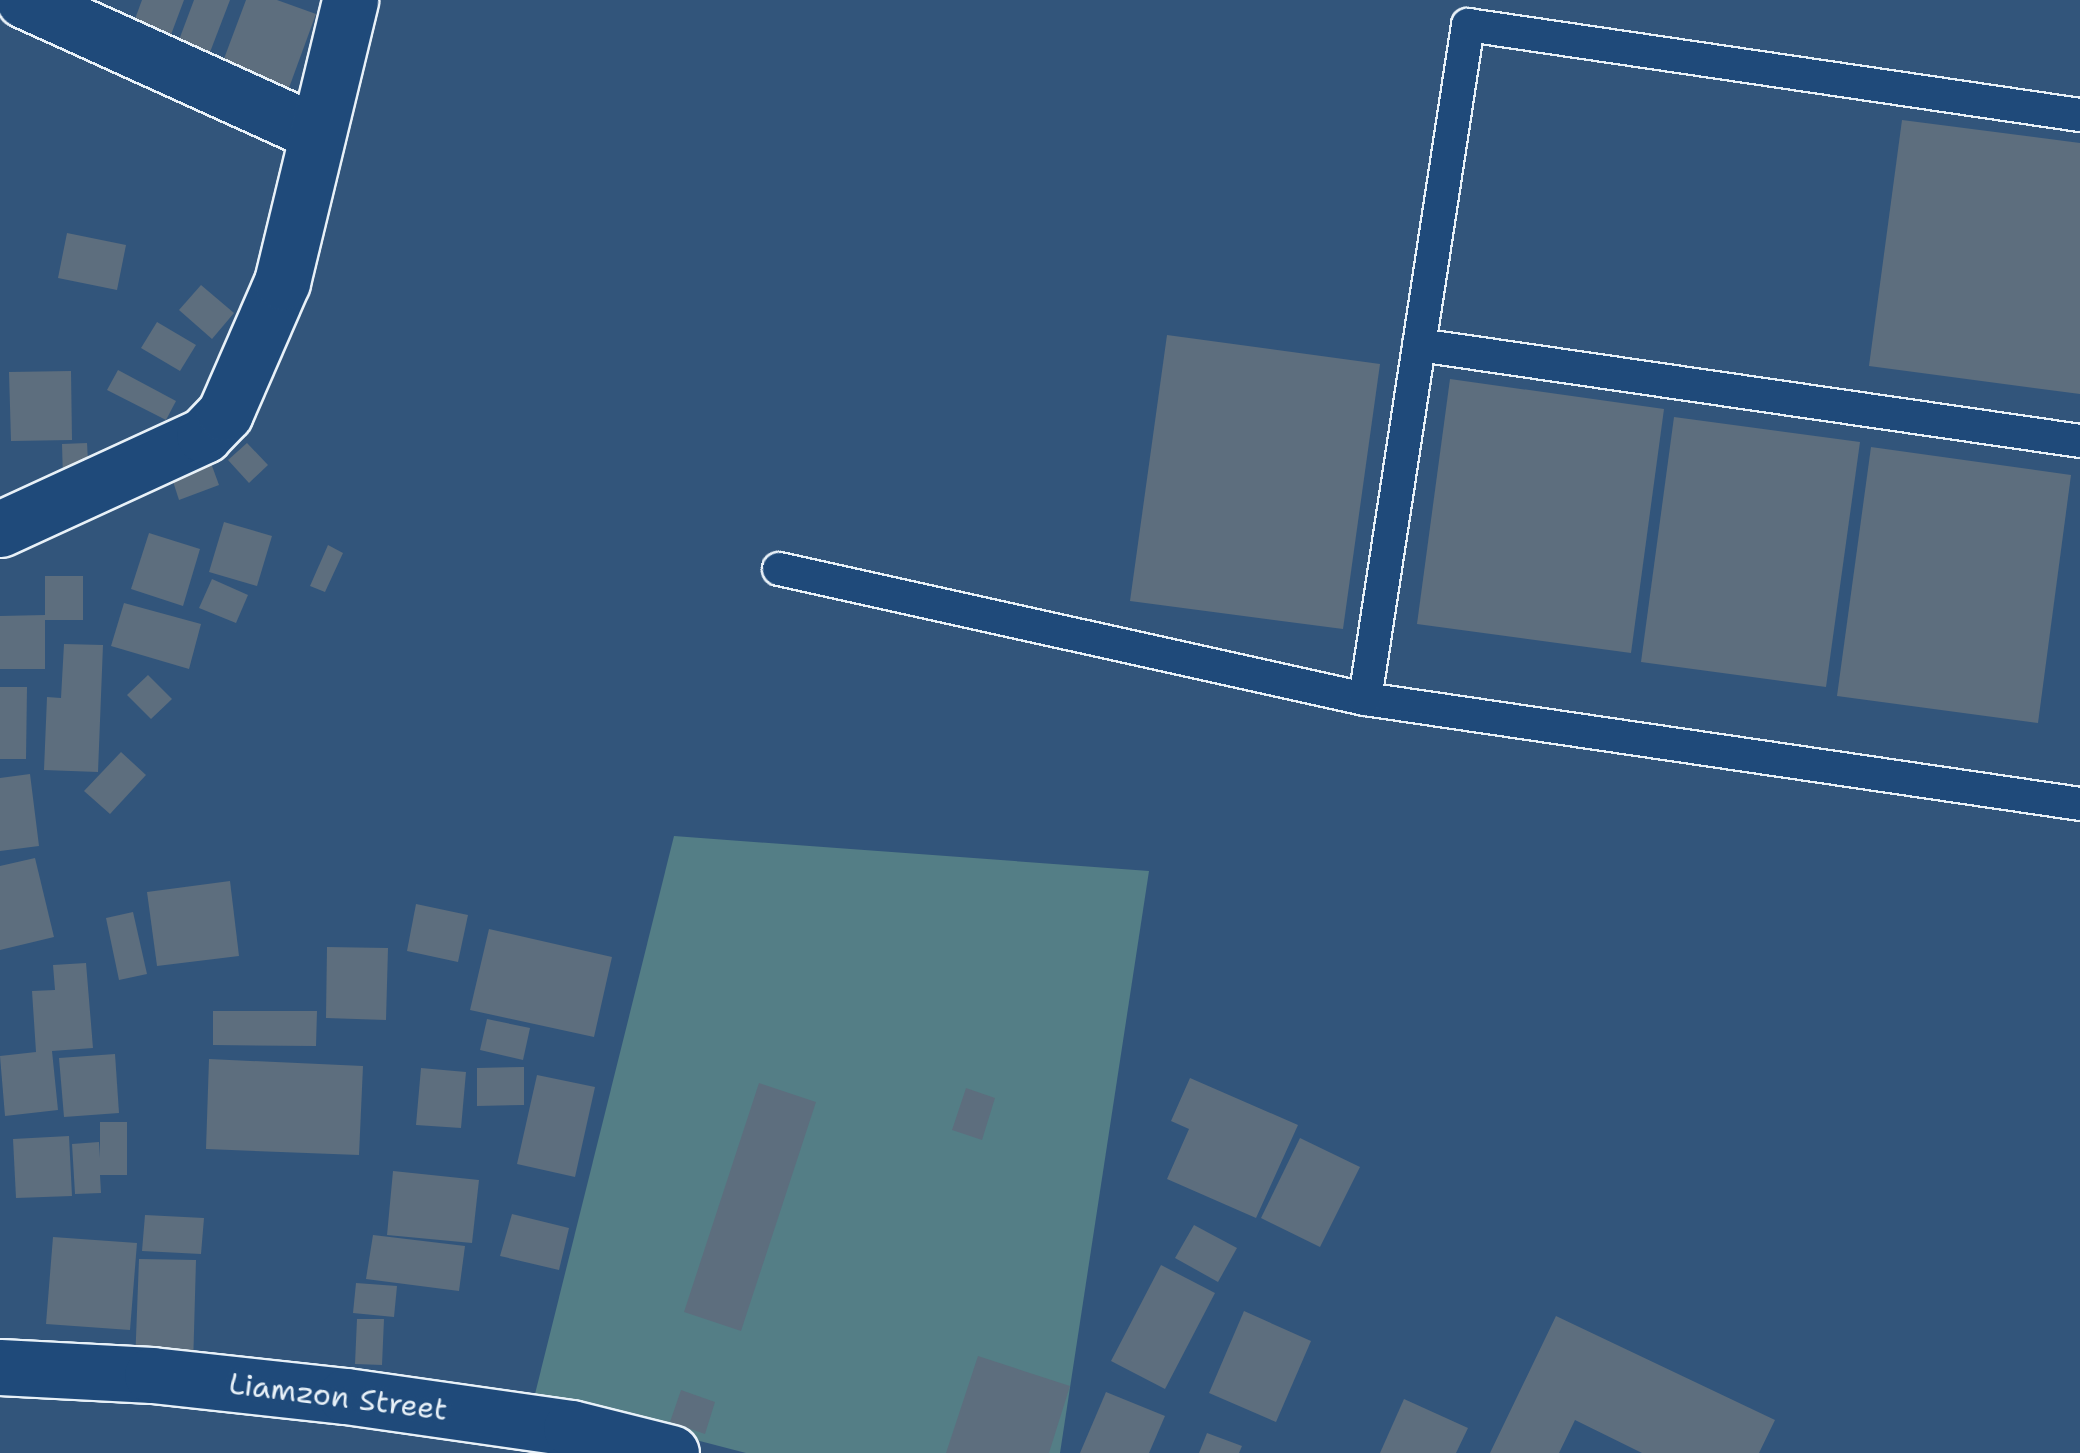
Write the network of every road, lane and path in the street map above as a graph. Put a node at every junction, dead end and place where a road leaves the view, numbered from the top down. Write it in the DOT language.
graph roads {
  1 [pos="24,0"];
  2 [pos="350,0"];
  3 [pos="2080,115"];
  4 [pos="317,133"];
  5 [pos="1419,345"];
  6 [pos="2080,441"];
  7 [pos="0,528"];
  8 [pos="779,570"];
  9 [pos="1365,699"];
  10 [pos="2080,802"];
  11 [pos="0,1368"];
  12 [pos="672,1453"];
  1 -- 4 [label="street"];
  2 -- 4 [label="street"];
  3 -- 5 [label="lane"];
  4 -- 7 [label="street"];
  5 -- 6 [label="lane"];
  5 -- 9 [label="lane"];
  8 -- 9 [label="lane"];
  9 -- 10 [label="lane"];
  11 -- 12 [label="street, Liamzon Street"];
}
